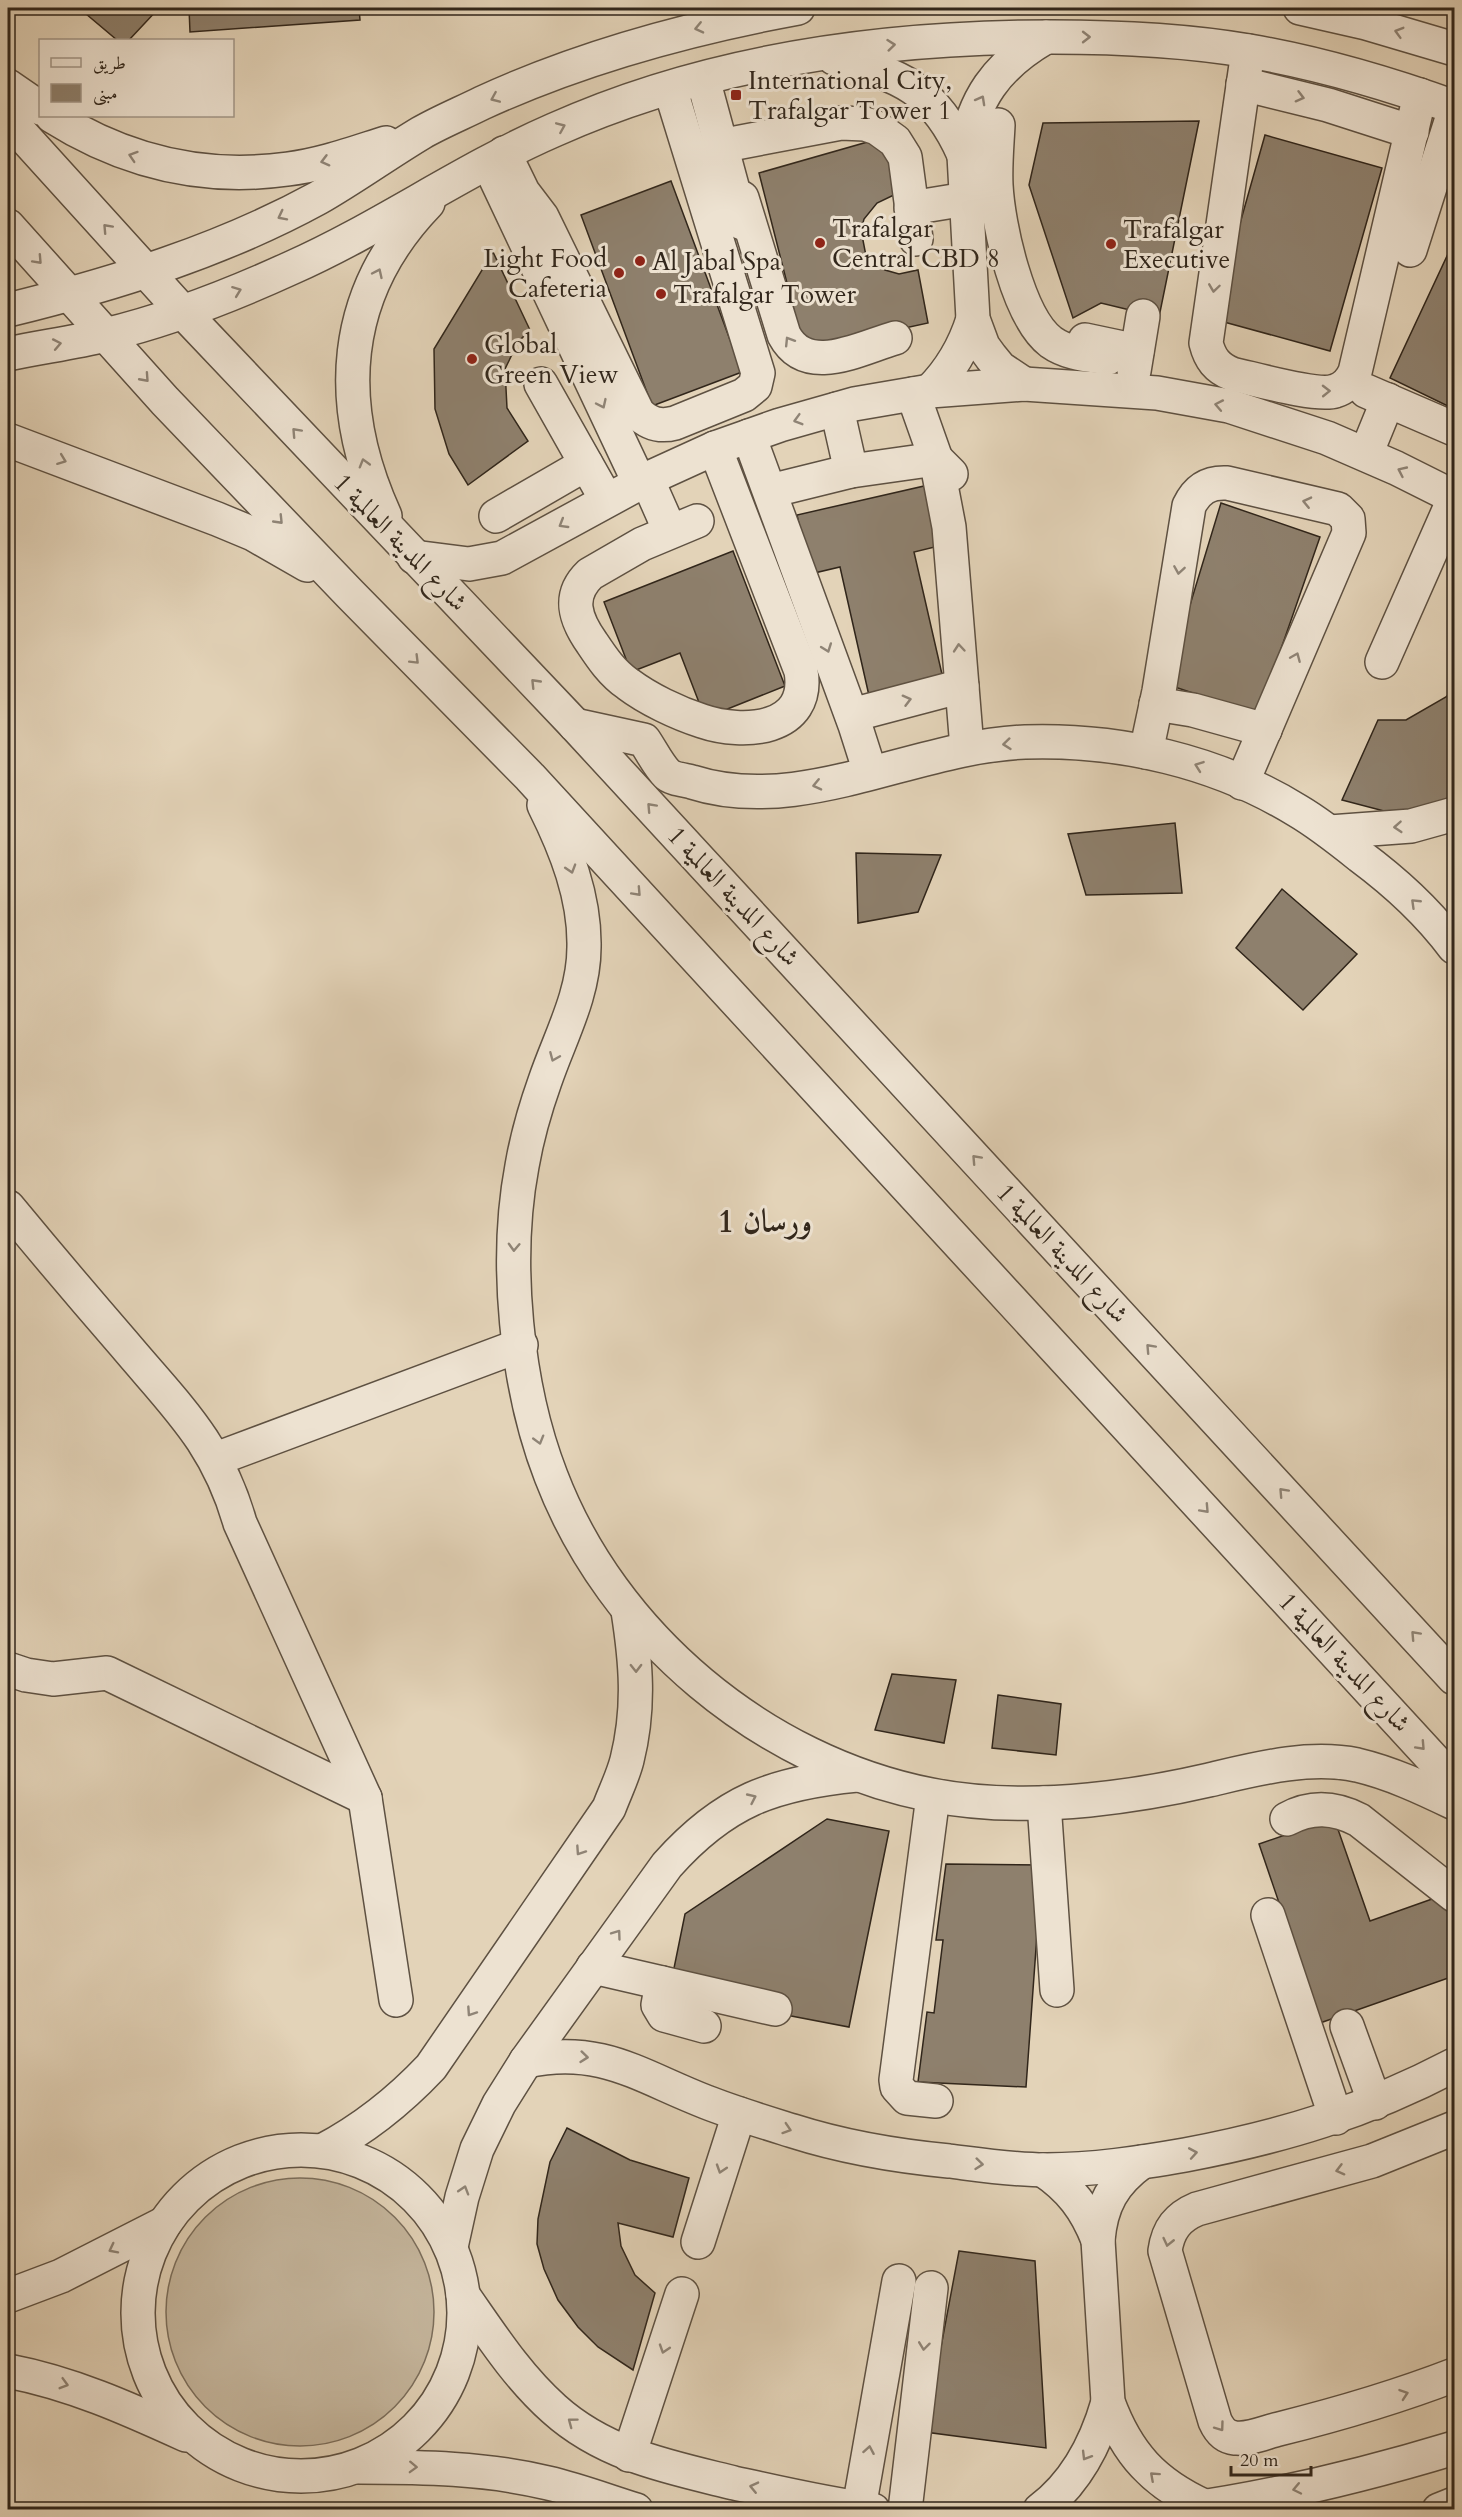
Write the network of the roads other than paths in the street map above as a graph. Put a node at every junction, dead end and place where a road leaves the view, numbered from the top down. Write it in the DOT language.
graph roads {
  1 [pos="798,8"];
  2 [pos="1300,8"];
  3 [pos="1046,37"];
  4 [pos="1455,49"];
  5 [pos="1240,50"];
  6 [pos="821,55"];
  7 [pos="703,79"];
  8 [pos="1243,84"];
  9 [pos="8,86"];
  10 [pos="670,88"];
  11 [pos="39,107"];
  12 [pos="1443,114"];
  13 [pos="54,117"];
  14 [pos="8,119"];
  15 [pos="998,125"];
  16 [pos="422,132"];
  17 [pos="1412,132"];
  18 [pos="720,146"];
  19 [pos="504,153"];
  20 [pos="964,156"];
  21 [pos="1215,167"];
  22 [pos="448,182"];
  23 [pos="742,198"];
  24 [pos="966,199"];
  25 [pos="8,226"];
  26 [pos="971,259"];
  27 [pos="1019,266"];
  28 [pos="147,271"];
  29 [pos="757,277"];
  30 [pos="69,293"];
  31 [pos="8,310"];
  32 [pos="182,311"];
  33 [pos="1143,316"];
  34 [pos="973,319"];
  35 [pos="106,335"];
  36 [pos="895,338"];
  37 [pos="8,354"];
  38 [pos="839,354"];
  39 [pos="1123,354"];
  40 [pos="541,384"];
  41 [pos="1024,384"];
  42 [pos="1131,391"];
  43 [pos="921,393"];
  44 [pos="845,406"];
  45 [pos="1455,429"];
  46 [pos="750,436"];
  47 [pos="8,440"];
  48 [pos="715,448"];
  49 [pos="1366,454"];
  50 [pos="936,459"];
  51 [pos="586,464"];
  52 [pos="851,471"];
  53 [pos="643,481"];
  54 [pos="772,498"];
  55 [pos="1455,498"];
  56 [pos="606,499"];
  57 [pos="496,516"];
  58 [pos="404,547"];
  59 [pos="966,579"];
  60 [pos="350,594"];
  61 [pos="803,615"];
  62 [pos="1150,654"];
  63 [pos="1382,663"];
  64 [pos="962,686"];
  65 [pos="1296,699"];
  66 [pos="1156,704"];
  67 [pos="852,715"];
  68 [pos="575,725"];
  69 [pos="1265,730"];
  70 [pos="967,748"];
  71 [pos="1140,751"];
  72 [pos="870,772"];
  73 [pos="530,777"];
  74 [pos="1249,786"];
  75 [pos="1455,814"];
  76 [pos="1330,832"];
  77 [pos="1455,946"];
  78 [pos="8,1207"];
  79 [pos="521,1346"];
  80 [pos="216,1459"];
  81 [pos="628,1611"];
  82 [pos="8,1669"];
  83 [pos="1455,1678"];
  84 [pos="858,1775"];
  85 [pos="1455,1782"];
  86 [pos="933,1796"];
  87 [pos="365,1798"];
  88 [pos="1044,1803"];
  89 [pos="1455,1803"];
  90 [pos="1287,1819"];
  91 [pos="1455,1895"];
  92 [pos="1268,1915"];
  93 [pos="593,1967"];
  94 [pos="662,1983"];
  95 [pos="1057,1990"];
  96 [pos="396,2000"];
  97 [pos="775,2009"];
  98 [pos="704,2026"];
  99 [pos="1347,2026"];
  100 [pos="526,2061"];
  101 [pos="1455,2065"];
  102 [pos="936,2101"];
  103 [pos="1355,2111"];
  104 [pos="739,2114"];
  105 [pos="1455,2128"];
  106 [pos="322,2151"];
  107 [pos="1372,2161"];
  108 [pos="1142,2162"];
  109 [pos="1043,2170"];
  110 [pos="165,2223"];
  111 [pos="1098,2240"];
  112 [pos="698,2242"];
  113 [pos="451,2247"];
  114 [pos="899,2281"];
  115 [pos="931,2288"];
  116 [pos="682,2294"];
  117 [pos="463,2295"];
  118 [pos="8,2296"];
  119 [pos="8,2371"];
  120 [pos="1455,2375"];
  121 [pos="1108,2402"];
  122 [pos="196,2440"];
  123 [pos="1455,2448"];
  124 [pos="629,2455"];
  125 [pos="355,2468"];
  126 [pos="1455,2504"];
  127 [pos="1193,2508"];
  128 [pos="866,2509"];
  129 [pos="636,2510"];
  130 [pos="905,2510"];
  131 [pos="1040,2510"];
  132 [pos="1439,2510"];
  1 -- 16 [label="street, one-way"];
  4 -- 2 [label="street, one-way"];
  3 -- 5 [label="street, one-way"];
  6 -- 3 [label="street, one-way"];
  20 -- 3 [label="street, one-way"];
  5 -- 8 [label="street"];
  5 -- 12 [label="street"];
  5 -- 21 [label="street"];
  6 -- 7 [label="street"];
  6 -- 20 [label="street"];
  7 -- 10 [label="street"];
  7 -- 18 [label="street"];
  8 -- 17 [label="street, one-way"];
  8 -- 17 [label="street, one-way"];
  9 -- 11 [label="street"];
  19 -- 10 [label="street, one-way"];
  10 -- 19 [label="street"];
  12 -- 12 [label="street"];
  12 -- 17 [label="street"];
  16 -- 13 [label="street, one-way"];
  28 -- 14 [label="street, شارع المدينة العالمية 1, one-way"];
  15 -- 27 [label="street"];
  16 -- 28 [label="street, one-way"];
  18 -- 24 [label="street"];
  18 -- 29 [label="street"];
  19 -- 22 [label="street"];
  19 -- 53 [label="street, one-way"];
  20 -- 24 [label="street"];
  32 -- 22 [label="street, one-way"];
  58 -- 22 [label="street, one-way"];
  38 -- 23 [label="street, one-way"];
  24 -- 26 [label="street"];
  25 -- 30 [label="street, شارع المدينة العالمية 1, one-way"];
  26 -- 27 [label="street"];
  26 -- 34 [label="street"];
  27 -- 39 [label="street"];
  28 -- 30 [label="street"];
  28 -- 32 [label="street, شارع المدينة العالمية 1"];
  30 -- 31 [label="street"];
  30 -- 35 [label="street, شارع المدينة العالمية 1"];
  32 -- 35 [label="street"];
  58 -- 32 [label="street, شارع المدينة العالمية 1, one-way"];
  33 -- 39 [label="street"];
  34 -- 41 [label="street"];
  34 -- 43 [label="street"];
  37 -- 35 [label="street, one-way"];
  35 -- 60 [label="street, شارع المدينة العالمية 1, one-way"];
  36 -- 38 [label="street"];
  38 -- 44 [label="street"];
  39 -- 42 [label="street"];
  40 -- 51 [label="street"];
  41 -- 42 [label="street"];
  41 -- 43 [label="street"];
  49 -- 42 [label="street, one-way"];
  43 -- 44 [label="street"];
  43 -- 50 [label="street"];
  44 -- 46 [label="street, one-way"];
  44 -- 52 [label="street"];
  45 -- 49 [label="street"];
  46 -- 48 [label="street"];
  46 -- 54 [label="street"];
  47 -- 60 [label="street, one-way"];
  48 -- 53 [label="street"];
  48 -- 53 [label="street"];
  55 -- 49 [label="street, one-way"];
  50 -- 52 [label="street"];
  50 -- 59 [label="street"];
  64 -- 50 [label="street, one-way"];
  51 -- 56 [label="street"];
  51 -- 57 [label="street"];
  52 -- 54 [label="street"];
  53 -- 56 [label="street"];
  54 -- 61 [label="street"];
  54 -- 67 [label="street, one-way"];
  55 -- 63 [label="street"];
  56 -- 58 [label="street, one-way"];
  68 -- 58 [label="street, شارع المدينة العالمية 1, one-way"];
  60 -- 73 [label="street, شارع المدينة العالمية 1, one-way"];
  62 -- 71 [label="street"];
  67 -- 64 [label="street, one-way"];
  64 -- 70 [label="street"];
  65 -- 74 [label="street"];
  66 -- 69 [label="street"];
  69 -- 66 [label="street, one-way"];
  66 -- 71 [label="street"];
  67 -- 72 [label="street"];
  72 -- 68 [label="street, one-way"];
  83 -- 68 [label="street, شارع المدينة العالمية 1, one-way"];
  69 -- 74 [label="street"];
  71 -- 70 [label="street, one-way"];
  70 -- 72 [label="street"];
  74 -- 71 [label="street, one-way"];
  73 -- 79 [label="street, one-way"];
  73 -- 85 [label="street, شارع المدينة العالمية 1, one-way"];
  74 -- 76 [label="street"];
  75 -- 76 [label="street, one-way"];
  77 -- 76 [label="street, one-way"];
  78 -- 80 [label="street"];
  79 -- 80 [label="street"];
  79 -- 81 [label="street, one-way"];
  80 -- 87 [label="street"];
  81 -- 84 [label="street"];
  81 -- 106 [label="street, one-way"];
  82 -- 87 [label="street"];
  84 -- 86 [label="street"];
  93 -- 84 [label="street, one-way"];
  86 -- 88 [label="street"];
  86 -- 102 [label="street"];
  87 -- 96 [label="street"];
  88 -- 89 [label="street"];
  88 -- 95 [label="street"];
  90 -- 91 [label="street"];
  92 -- 103 [label="street"];
  93 -- 94 [label="street"];
  93 -- 100 [label="street"];
  94 -- 97 [label="street"];
  94 -- 98 [label="street"];
  99 -- 103 [label="street"];
  100 -- 104 [label="street, one-way"];
  113 -- 100 [label="street, one-way"];
  101 -- 103 [label="street"];
  103 -- 107 [label="street"];
  108 -- 103 [label="street, one-way"];
  104 -- 109 [label="street, one-way"];
  104 -- 112 [label="street, one-way"];
  105 -- 107 [label="street"];
  106 -- 110 [label="street"];
  106 -- 113 [label="street"];
  107 -- 120 [label="street, one-way"];
  108 -- 109 [label="street"];
  108 -- 111 [label="street"];
  109 -- 111 [label="street"];
  110 -- 118 [label="street, one-way"];
  110 -- 122 [label="street"];
  111 -- 121 [label="street"];
  113 -- 117 [label="street"];
  128 -- 114 [label="street, one-way"];
  115 -- 130 [label="street, one-way"];
  116 -- 124 [label="street, one-way"];
  124 -- 117 [label="street, one-way"];
  117 -- 125 [label="street"];
  119 -- 122 [label="street, one-way"];
  127 -- 121 [label="street, one-way"];
  121 -- 131 [label="street, one-way"];
  122 -- 125 [label="street"];
  123 -- 127 [label="street, one-way"];
  128 -- 124 [label="street, one-way"];
  125 -- 129 [label="street, one-way"];
  126 -- 132 [label="street"];
}
